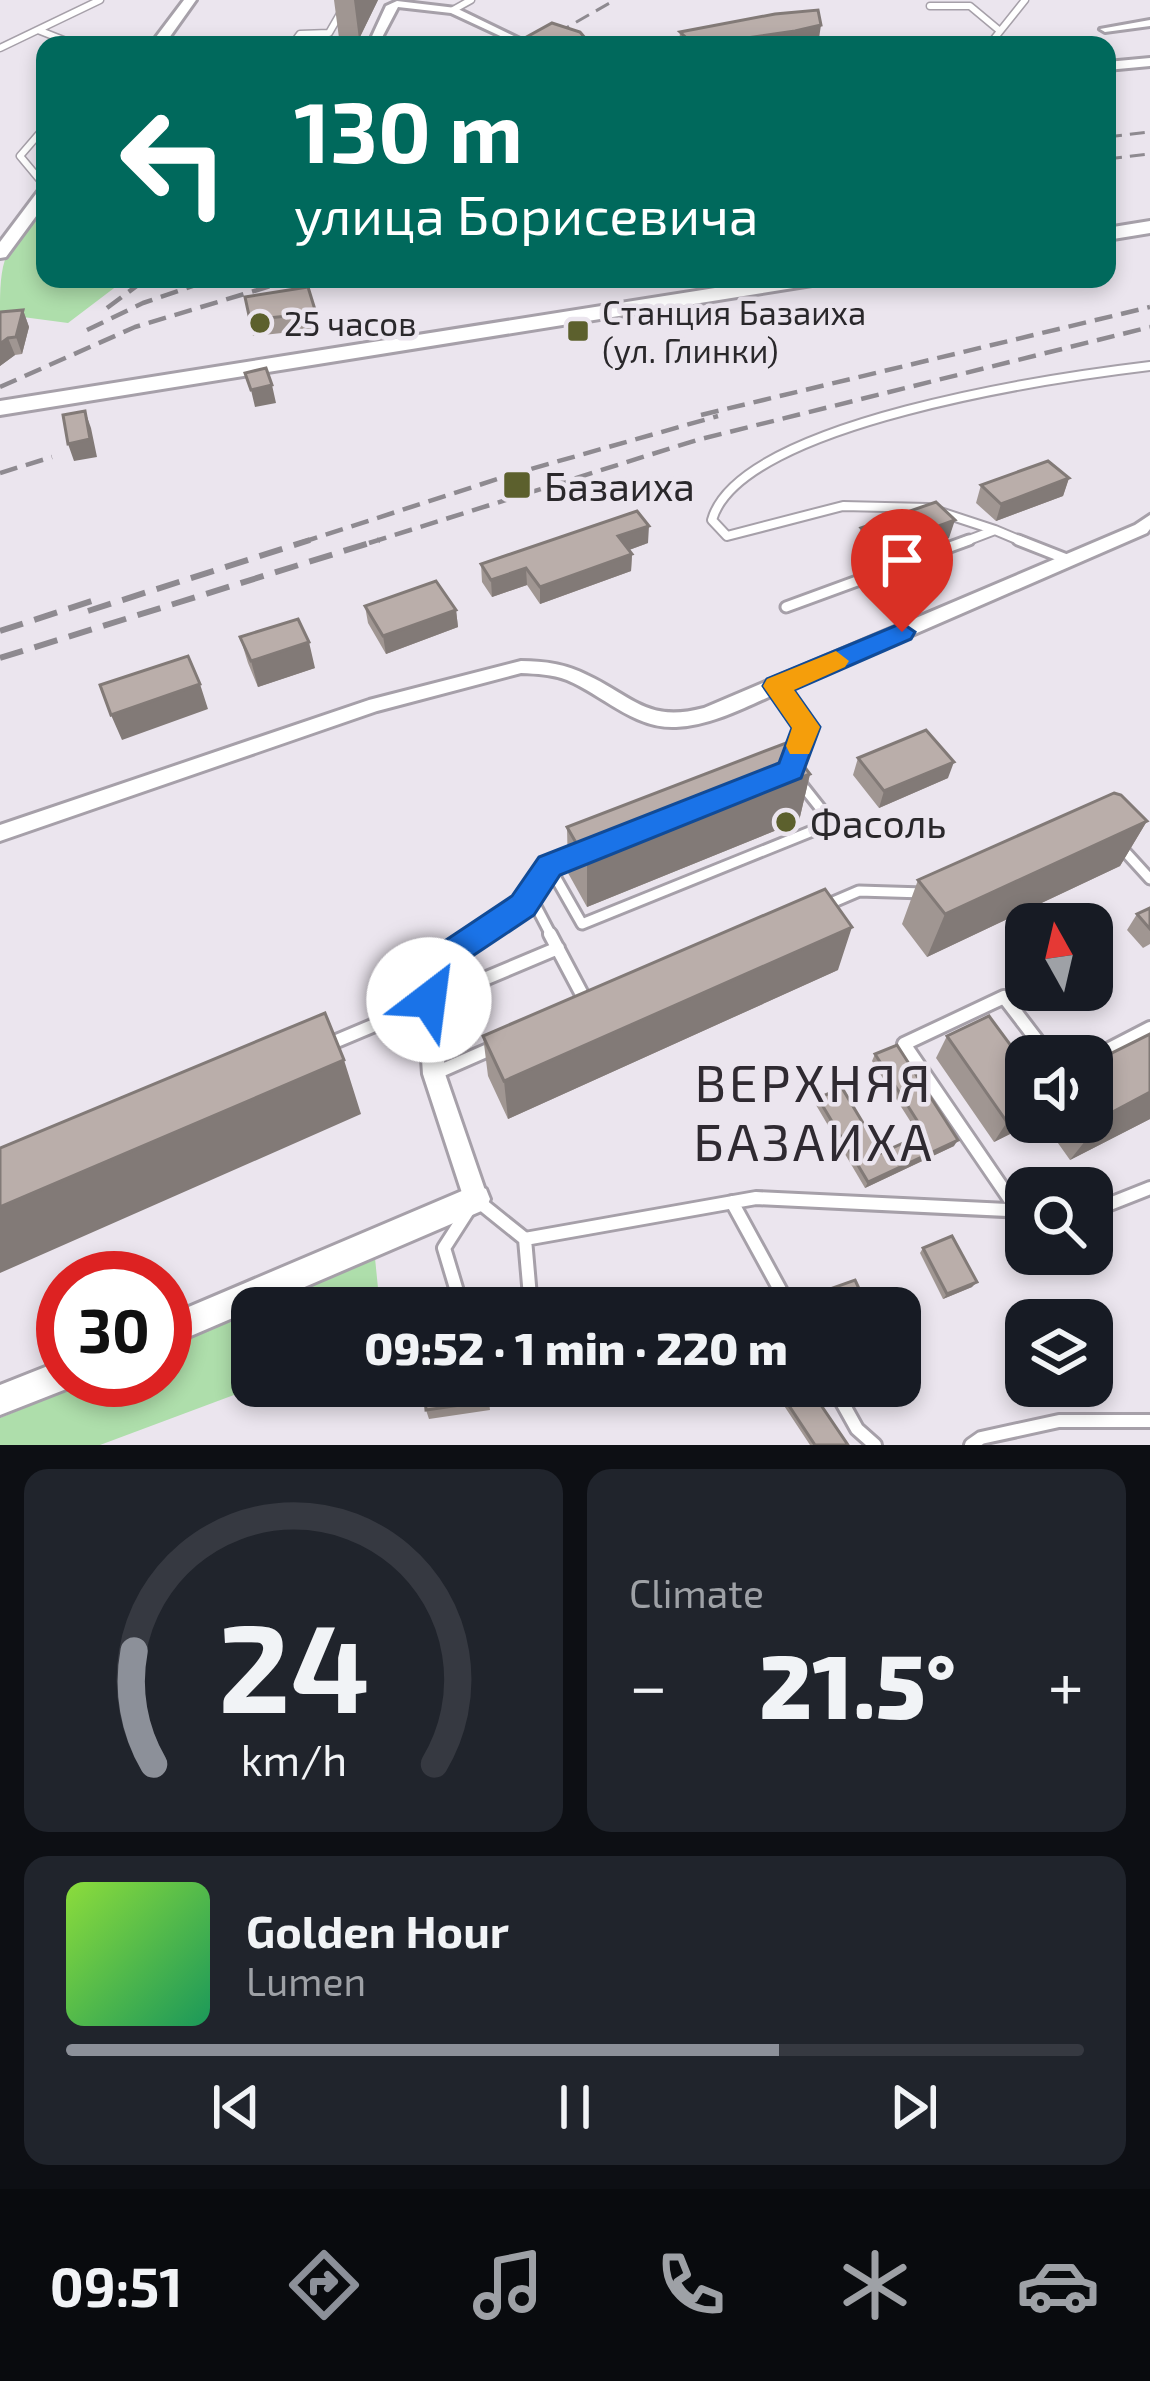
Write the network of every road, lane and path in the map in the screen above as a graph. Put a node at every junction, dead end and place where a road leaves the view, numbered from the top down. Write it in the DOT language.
graph roads {
  1 [pos="100,0"];
  2 [pos="190,0"];
  3 [pos="348,0"];
  4 [pos="471,0"];
  5 [pos="1025,0"];
  6 [pos="930,6"];
  7 [pos="453,10"];
  8 [pos="1150,23"];
  9 [pos="1105,29"];
  10 [pos="38,31"];
  11 [pos="1000,31"];
  12 [pos="52,36"];
  13 [pos="164,36"];
  14 [pos="299,36"];
  15 [pos="378,36"];
  16 [pos="501,36"];
  17 [pos="996,36"];
  18 [pos="0,48"];
  19 [pos="1150,62"];
  20 [pos="1116,65"];
  21 [pos="36,137"];
  22 [pos="36,180"];
  23 [pos="36,202"];
  24 [pos="36,214"];
  25 [pos="20,226"];
  26 [pos="1150,227"];
  27 [pos="1116,233"];
  28 [pos="0,254"];
  29 [pos="755,288"];
  30 [pos="1150,366"];
  31 [pos="0,408"];
  32 [pos="1150,520"];
  33 [pos="995,530"];
  34 [pos="1069,560"];
  35 [pos="786,607"];
  36 [pos="776,686"];
  37 [pos="782,774"];
  38 [pos="0,832"];
  39 [pos="1109,834"];
  40 [pos="610,842"];
  41 [pos="549,866"];
  42 [pos="1150,879"];
  43 [pos="950,894"];
  44 [pos="530,895"];
  45 [pos="811,912"];
  46 [pos="558,948"];
  47 [pos="609,999"];
  48 [pos="429,1000"];
  49 [pos="589,1007"];
  50 [pos="569,1016"];
  51 [pos="1150,1028"];
  52 [pos="1033,1035"];
  53 [pos="511,1040"];
  54 [pos="323,1046"];
  55 [pos="1113,1047"];
  56 [pos="434,1074"];
  57 [pos="1005,1187"];
  58 [pos="1150,1188"];
  59 [pos="476,1199"];
  60 [pos="732,1202"];
  61 [pos="1113,1203"];
  62 [pos="1005,1210"];
  63 [pos="524,1239"];
  64 [pos="456,1287"];
  65 [pos="529,1287"];
  66 [pos="779,1287"];
  67 [pos="192,1320"];
  68 [pos="36,1386"];
  69 [pos="0,1400"];
  70 [pos="845,1407"];
  71 [pos="1150,1421"];
  72 [pos="875,1445"];
  73 [pos="971,1445"];
  1 -- 10 [label="lane"];
  2 -- 13 [label="main road"];
  3 -- 14 [label="lane"];
  4 -- 7 [label="lane"];
  5 -- 11 [label="lane"];
  6 -- 11 [label="lane"];
  7 -- 15 [label="street"];
  7 -- 16 [label="street"];
  8 -- 9 [label="street"];
  10 -- 12 [label="lane"];
  10 -- 18 [label="lane"];
  11 -- 17 [label="lane"];
  19 -- 20 [label="street"];
  21 -- 22 [label="lane"];
  23 -- 25 [label="main road"];
  24 -- 25 [label="main road"];
  25 -- 28 [label="main road"];
  26 -- 27 [label="highway"];
  29 -- 31 [label="highway"];
  30 -- 33 [label="lane"];
  32 -- 34 [label="street"];
  33 -- 34 [label="lane"];
  33 -- 35 [label="lane"];
  34 -- 36 [label="street"];
  36 -- 37 [label="street"];
  36 -- 38 [label="street"];
  37 -- 41 [label="lane"];
  39 -- 42 [label="lane"];
  40 -- 41 [label="street"];
  41 -- 44 [label="street"];
  43 -- 45 [label="lane"];
  44 -- 46 [label="lane"];
  44 -- 48 [label="street"];
  46 -- 48 [label="lane"];
  46 -- 49 [label="lane"];
  47 -- 49 [label="lane"];
  48 -- 54 [label="lane"];
  48 -- 56 [label="street"];
  49 -- 50 [label="lane"];
  51 -- 55 [label="lane"];
  52 -- 57 [label="lane"];
  53 -- 56 [label="lane"];
  56 -- 59 [label="street"];
  58 -- 61 [label="lane"];
  59 -- 63 [label="lane"];
  59 -- 64 [label="lane"];
  59 -- 67 [label="street"];
  60 -- 62 [label="lane"];
  60 -- 63 [label="lane"];
  60 -- 66 [label="lane"];
  63 -- 65 [label="lane"];
  68 -- 69 [label="street"];
  70 -- 72 [label="lane"];
  71 -- 73 [label="lane"];
}
